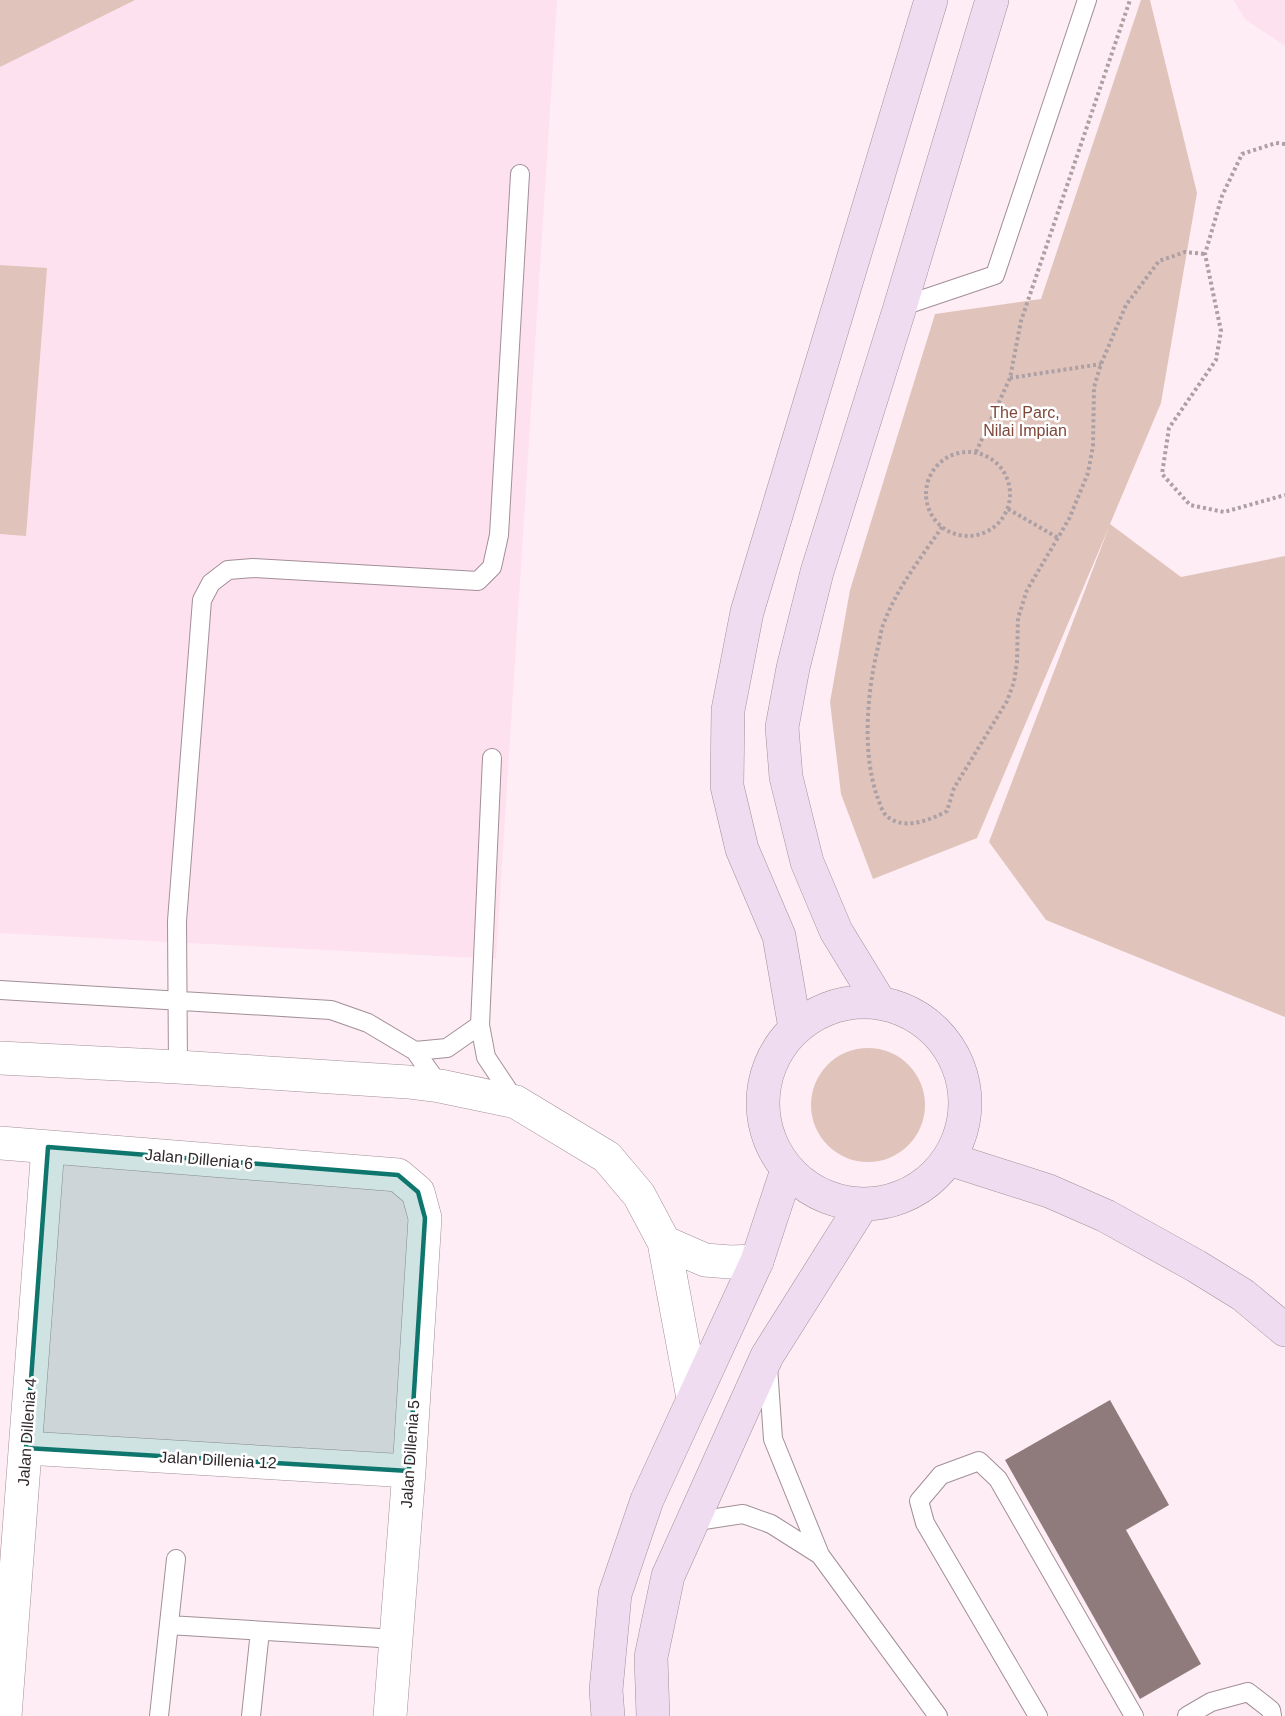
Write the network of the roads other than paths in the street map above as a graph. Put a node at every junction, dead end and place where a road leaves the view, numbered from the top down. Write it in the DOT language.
graph roads {
  1 [pos="931,0"];
  2 [pos="992,0"];
  3 [pos="1087,0"];
  4 [pos="520,174"];
  5 [pos="900,307"];
  6 [pos="492,758"];
  7 [pos="0,990"];
  8 [pos="178,1001"];
  9 [pos="880,1003"];
  10 [pos="480,1025"];
  11 [pos="795,1028"];
  12 [pos="415,1052"];
  13 [pos="0,1058"];
  14 [pos="178,1067"];
  15 [pos="440,1086"];
  16 [pos="516,1102"];
  17 [pos="0,1143"];
  18 [pos="48,1147"];
  19 [pos="948,1159"];
  20 [pos="787,1170"];
  21 [pos="408,1184"];
  22 [pos="862,1205"];
  23 [pos="664,1242"];
  24 [pos="757,1261"];
  25 [pos="1285,1330"];
  26 [pos="767,1356"];
  27 [pos="693,1398"];
  28 [pos="26,1448"];
  29 [pos="409,1471"];
  30 [pos="692,1522"];
  31 [pos="820,1555"];
  32 [pos="176,1559"];
  33 [pos="169,1625"];
  34 [pos="260,1631"];
  35 [pos="396,1639"];
  36 [pos="5,1716"];
  37 [pos="159,1716"];
  38 [pos="251,1716"];
  39 [pos="390,1716"];
  40 [pos="608,1716"];
  41 [pos="653,1716"];
  42 [pos="938,1716"];
  43 [pos="1038,1716"];
  44 [pos="1134,1716"];
  45 [pos="1187,1716"];
  46 [pos="1272,1716"];
  1 -- 11 [label="main road"];
  2 -- 5 [label="main road"];
  3 -- 5 [label="lane"];
  4 -- 8 [label="lane"];
  5 -- 9 [label="main road"];
  6 -- 10 [label="lane"];
  7 -- 8 [label="lane"];
  8 -- 12 [label="lane"];
  8 -- 14 [label="lane"];
  9 -- 11 [label="main road"];
  9 -- 19 [label="main road"];
  10 -- 12 [label="lane"];
  10 -- 16 [label="lane"];
  11 -- 20 [label="main road"];
  12 -- 15 [label="lane"];
  13 -- 14 [label="street"];
  14 -- 15 [label="street"];
  15 -- 16 [label="street"];
  16 -- 23 [label="street"];
  17 -- 18 [label="street, Jalan Dillenia 6"];
  18 -- 21 [label="street, Jalan Dillenia 6"];
  18 -- 28 [label="street, Jalan Dillenia 4"];
  19 -- 22 [label="main road"];
  19 -- 25 [label="main road"];
  20 -- 22 [label="main road"];
  20 -- 24 [label="main road"];
  21 -- 29 [label="street, Jalan Dillenia 5"];
  22 -- 26 [label="main road"];
  23 -- 24 [label="street"];
  23 -- 27 [label="street"];
  24 -- 27 [label="main road"];
  26 -- 30 [label="main road"];
  26 -- 31 [label="lane"];
  27 -- 40 [label="main road"];
  28 -- 29 [label="street, Jalan Dillenia 12"];
  28 -- 36 [label="street, Jalan Dillenia 4"];
  29 -- 35 [label="street, Jalan Dillenia 5"];
  30 -- 31 [label="lane"];
  30 -- 41 [label="main road"];
  31 -- 42 [label="lane"];
  32 -- 33 [label="lane"];
  33 -- 34 [label="lane"];
  33 -- 37 [label="lane"];
  34 -- 35 [label="lane"];
  34 -- 38 [label="lane"];
  35 -- 39 [label="street, Jalan Dillenia 5"];
  43 -- 44 [label="lane"];
  45 -- 46 [label="lane"];
}
